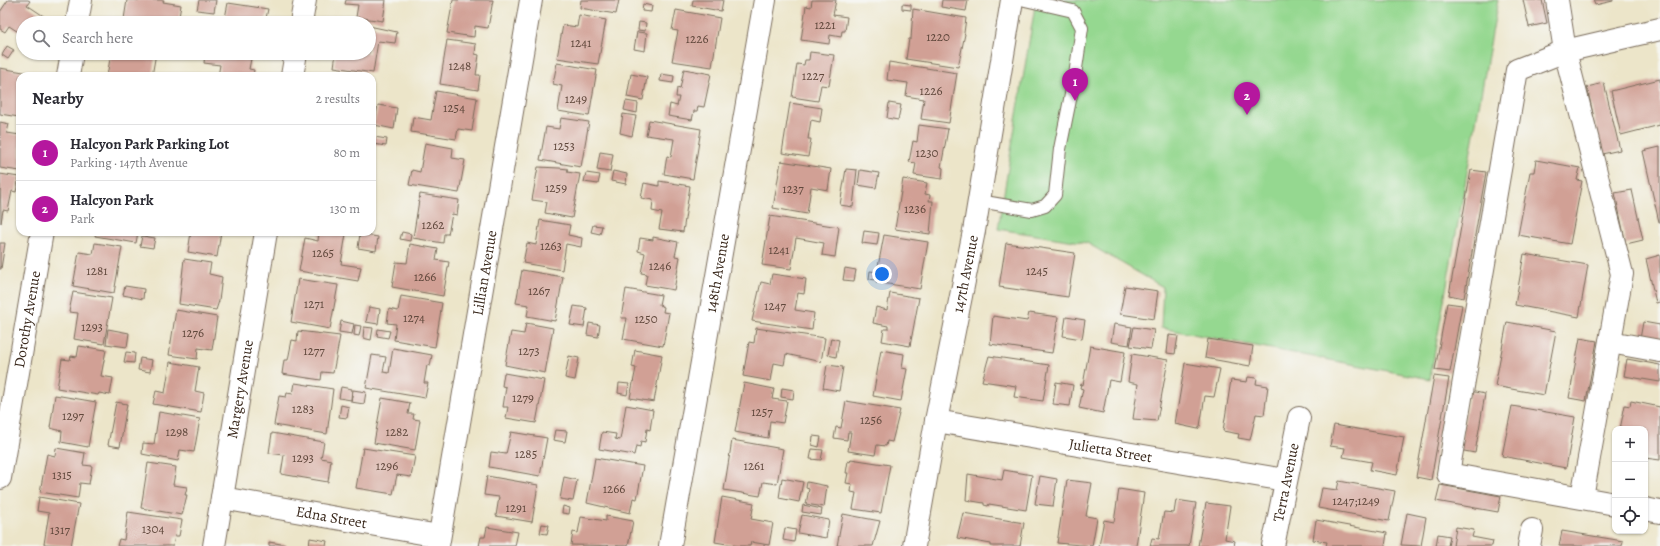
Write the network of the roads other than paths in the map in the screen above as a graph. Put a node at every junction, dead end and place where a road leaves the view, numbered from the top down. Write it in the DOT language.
graph roads {
  1 [pos="81,0"];
  2 [pos="305,0"];
  3 [pos="531,0"];
  4 [pos="764,0"];
  5 [pos="1012,0"];
  6 [pos="1025,0"];
  7 [pos="1557,0"];
  8 [pos="78,16"];
  9 [pos="302,16"];
  10 [pos="1660,29"];
  11 [pos="1565,51"];
  12 [pos="71,60"];
  13 [pos="295,60"];
  14 [pos="69,72"];
  15 [pos="293,72"];
  16 [pos="979,202"];
  17 [pos="41,236"];
  18 [pos="265,236"];
  19 [pos="1610,342"];
  20 [pos="1660,351"];
  21 [pos="1298,418"];
  22 [pos="936,421"];
  23 [pos="0,478"];
  24 [pos="1285,480"];
  25 [pos="1582,497"];
  26 [pos="222,498"];
  27 [pos="1612,503"];
  28 [pos="1648,510"];
  29 [pos="1660,512"];
  30 [pos="439,541"];
  31 [pos="214,546"];
  32 [pos="670,546"];
  33 [pos="914,546"];
  34 [pos="1273,546"];
  1 -- 8 [label="street"];
  2 -- 9 [label="street"];
  3 -- 30 [label="street, Lillian Avenue"];
  4 -- 32 [label="street, 148th Avenue"];
  5 -- 16 [label="street, 147th Avenue"];
  6 -- 16 [label="lane"];
  7 -- 11 [label="street"];
  10 -- 11 [label="street"];
  11 -- 19 [label="street"];
  11 -- 25 [label="street"];
  12 -- 14 [label="street"];
  13 -- 15 [label="street"];
  16 -- 22 [label="street, 147th Avenue"];
  17 -- 23 [label="street, Dorothy Avenue"];
  18 -- 26 [label="street, Margery Avenue"];
  19 -- 20 [label="street"];
  19 -- 25 [label="street"];
  21 -- 24 [label="street, Terra Avenue"];
  22 -- 24 [label="street, Julietta Street"];
  22 -- 33 [label="street, 147th Avenue"];
  24 -- 34 [label="street, Terra Avenue"];
  25 -- 27 [label="street"];
  26 -- 30 [label="street, Edna Street"];
  26 -- 31 [label="street, Margery Avenue"];
  28 -- 29 [label="street"];
}
